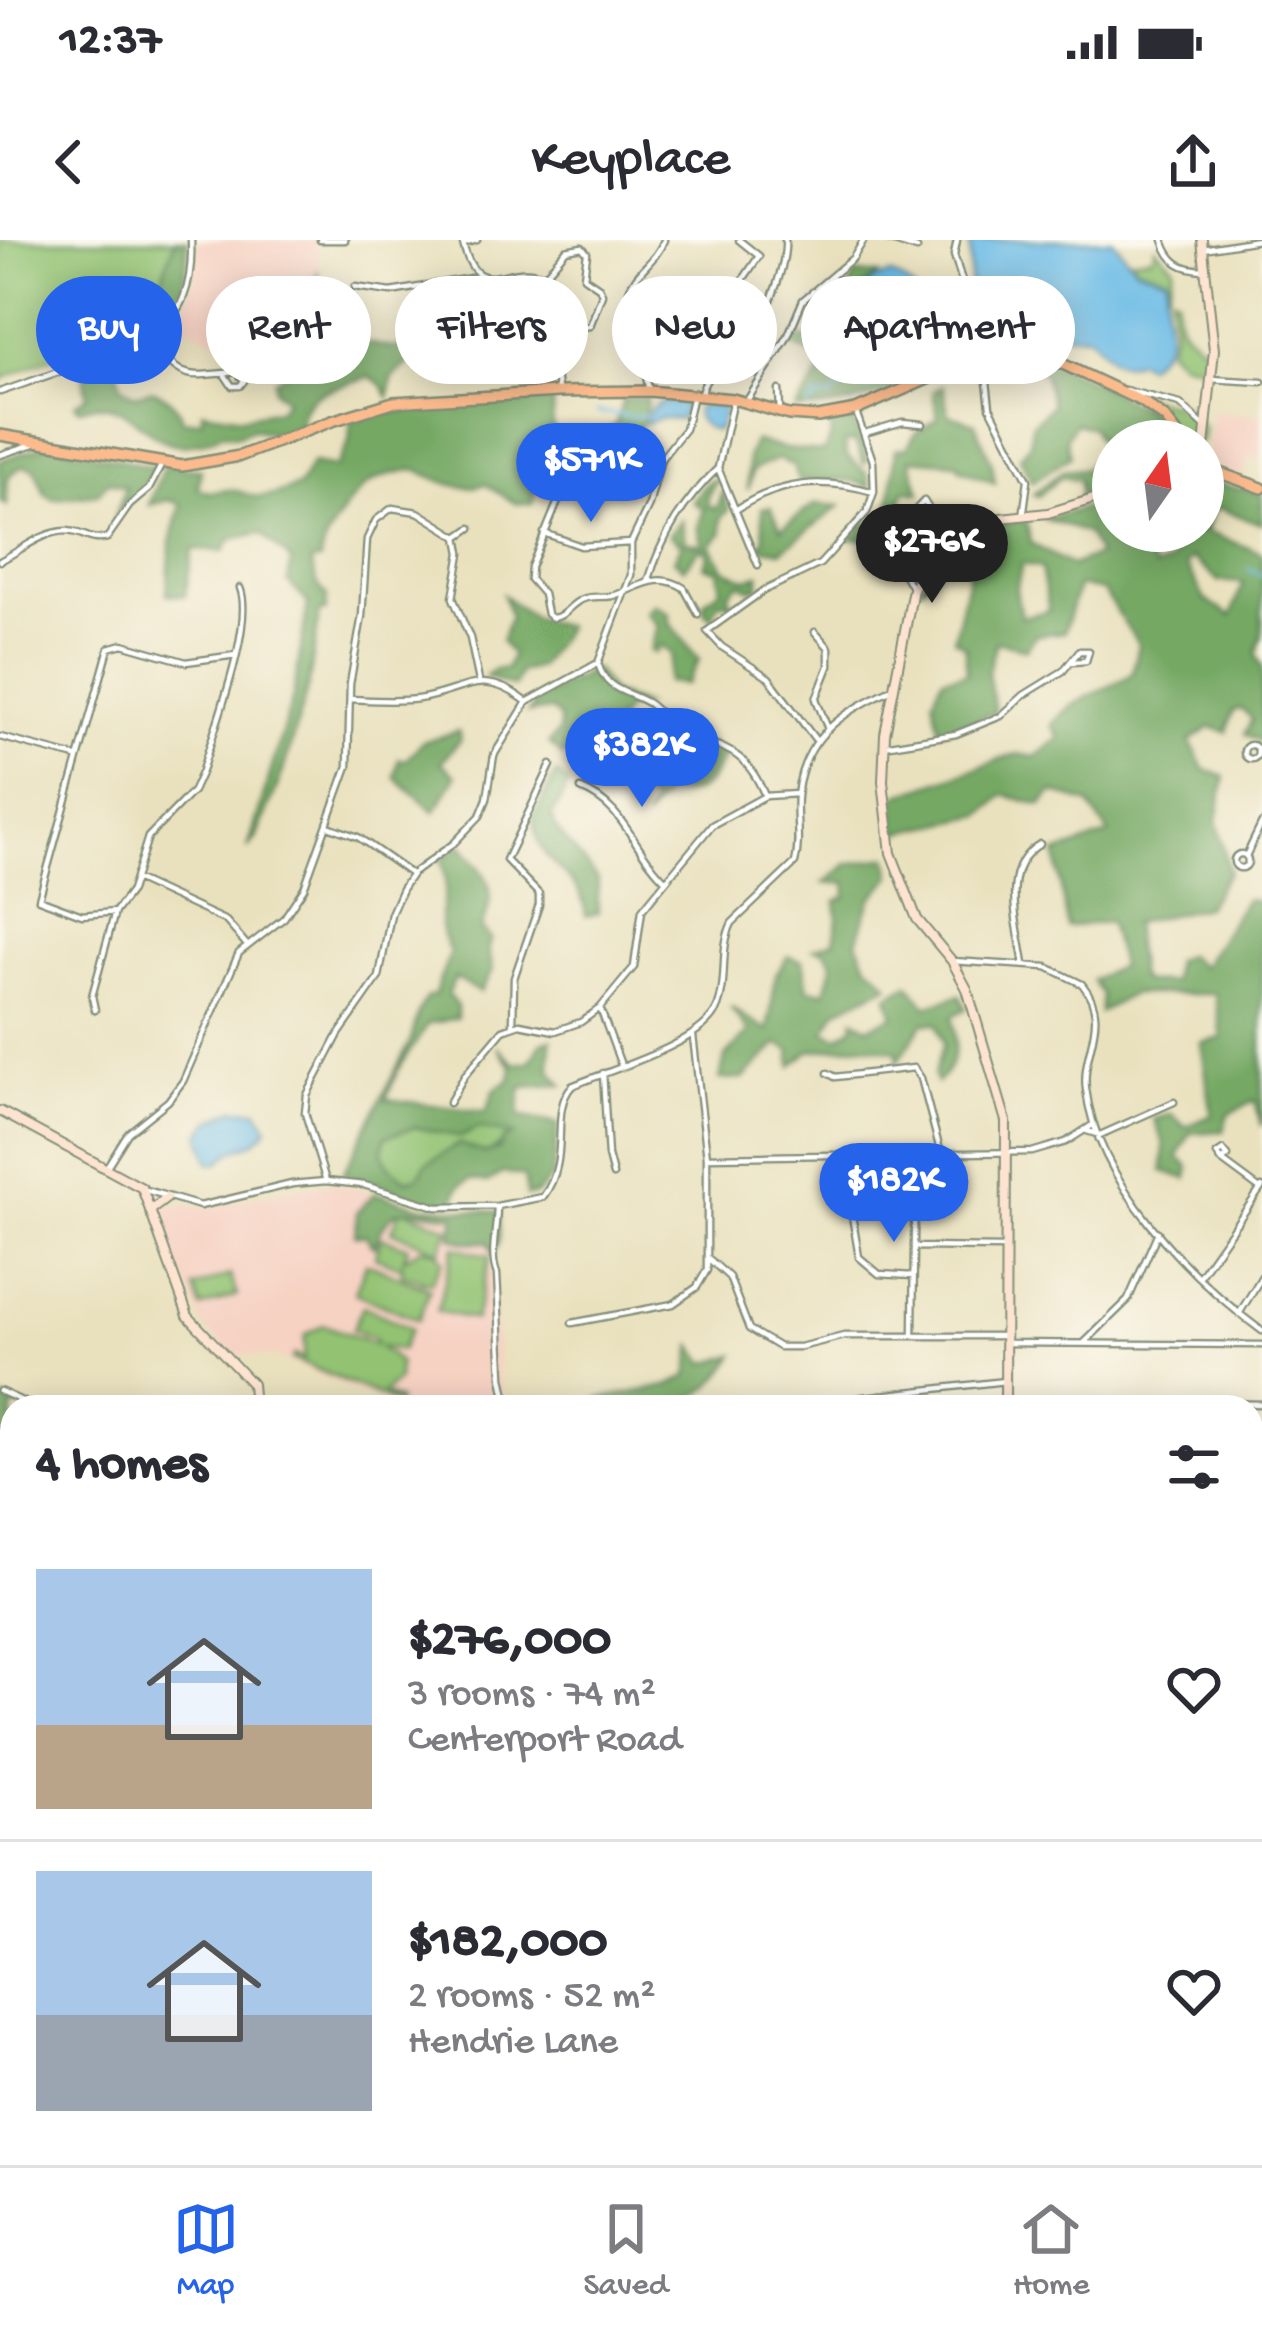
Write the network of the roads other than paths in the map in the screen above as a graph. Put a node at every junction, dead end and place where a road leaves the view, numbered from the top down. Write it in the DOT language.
graph roads {
  1 [pos="191,240"];
  2 [pos="320,240"];
  3 [pos="345,240"];
  4 [pos="477,240"];
  5 [pos="664,240"];
  6 [pos="739,240"];
  7 [pos="784,240"];
  8 [pos="864,240"];
  9 [pos="888,240"];
  10 [pos="957,240"];
  11 [pos="1163,240"];
  12 [pos="1258,240"];
  13 [pos="463,242"];
  14 [pos="1202,244"];
  15 [pos="917,249"];
  16 [pos="1205,270"];
  17 [pos="482,276"];
  18 [pos="512,276"];
  19 [pos="544,276"];
  20 [pos="584,276"];
  21 [pos="639,276"];
  22 [pos="745,276"];
  23 [pos="960,276"];
  24 [pos="588,280"];
  25 [pos="182,301"];
  26 [pos="588,326"];
  27 [pos="1075,369"];
  28 [pos="1210,379"];
  29 [pos="36,380"];
  30 [pos="1262,382"];
  31 [pos="558,384"];
  32 [pos="648,384"];
  33 [pos="916,384"];
  34 [pos="988,384"];
  35 [pos="779,390"];
  36 [pos="1120,391"];
  37 [pos="0,392"];
  38 [pos="559,392"];
  39 [pos="650,392"];
  40 [pos="697,394"];
  41 [pos="733,399"];
  42 [pos="746,402"];
  43 [pos="856,410"];
  44 [pos="780,413"];
  45 [pos="1167,420"];
  46 [pos="1197,420"];
  47 [pos="1207,420"];
  48 [pos="923,424"];
  49 [pos="865,433"];
  50 [pos="0,435"];
  51 [pos="50,441"];
  52 [pos="0,455"];
  53 [pos="162,464"];
  54 [pos="718,468"];
  55 [pos="1224,474"];
  56 [pos="656,477"];
  57 [pos="1262,488"];
  58 [pos="874,492"];
  59 [pos="1092,502"];
  60 [pos="737,509"];
  61 [pos="1023,517"];
  62 [pos="471,528"];
  63 [pos="942,530"];
  64 [pos="544,533"];
  65 [pos="458,537"];
  66 [pos="632,543"];
  67 [pos="0,561"];
  68 [pos="758,565"];
  69 [pos="648,582"];
  70 [pos="240,588"];
  71 [pos="625,589"];
  72 [pos="913,589"];
  73 [pos="698,614"];
  74 [pos="815,632"];
  75 [pos="236,656"];
  76 [pos="1073,662"];
  77 [pos="598,663"];
  78 [pos="479,681"];
  79 [pos="894,688"];
  80 [pos="350,699"];
  81 [pos="526,702"];
  82 [pos="828,729"];
  83 [pos="0,737"];
  84 [pos="815,739"];
  85 [pos="884,746"];
  86 [pos="77,758"];
  87 [pos="551,765"];
  88 [pos="581,789"];
  89 [pos="797,794"];
  90 [pos="765,796"];
  91 [pos="1262,823"];
  92 [pos="328,826"];
  93 [pos="1040,844"];
  94 [pos="1246,856"];
  95 [pos="412,874"];
  96 [pos="135,880"];
  97 [pos="665,880"];
  98 [pos="115,912"];
  99 [pos="246,944"];
  100 [pos="952,961"];
  101 [pos="1024,965"];
  102 [pos="600,1008"];
  103 [pos="94,1010"];
  104 [pos="513,1024"];
  105 [pos="693,1036"];
  106 [pos="620,1065"];
  107 [pos="603,1073"];
  108 [pos="828,1073"];
  109 [pos="1174,1102"];
  110 [pos="448,1103"];
  111 [pos="0,1111"];
  112 [pos="1094,1124"];
  113 [pos="1087,1131"];
  114 [pos="1100,1135"];
  115 [pos="1006,1153"];
  116 [pos="915,1154"];
  117 [pos="941,1154"];
  118 [pos="842,1156"];
  119 [pos="707,1157"];
  120 [pos="1222,1161"];
  121 [pos="106,1168"];
  122 [pos="614,1175"];
  123 [pos="326,1181"];
  124 [pos="142,1188"];
  125 [pos="1261,1188"];
  126 [pos="166,1198"];
  127 [pos="497,1207"];
  128 [pos="151,1210"];
  129 [pos="1158,1232"];
  130 [pos="914,1247"];
  131 [pos="1006,1248"];
  132 [pos="708,1258"];
  133 [pos="914,1276"];
  134 [pos="1262,1276"];
  135 [pos="1198,1278"];
  136 [pos="1239,1314"];
  137 [pos="572,1323"];
  138 [pos="1262,1331"];
  139 [pos="913,1336"];
  140 [pos="1005,1340"];
  141 [pos="1084,1343"];
  142 [pos="1262,1345"];
  143 [pos="1005,1382"];
  144 [pos="253,1395"];
  145 [pos="506,1395"];
  146 [pos="911,1395"];
  147 [pos="1005,1395"];
  1 -- 25 [label="street"];
  2 -- 3 [label="street"];
  4 -- 13 [label="street"];
  5 -- 21 [label="street"];
  6 -- 22 [label="street"];
  7 -- 40 [label="street"];
  8 -- 42 [label="street"];
  9 -- 15 [label="street"];
  10 -- 23 [label="street"];
  11 -- 16 [label="street"];
  12 -- 14 [label="street"];
  13 -- 17 [label="street"];
  14 -- 16 [label="main road"];
  16 -- 28 [label="main road"];
  18 -- 19 [label="street"];
  19 -- 20 [label="street"];
  24 -- 26 [label="street"];
  27 -- 36 [label="main road"];
  28 -- 30 [label="street"];
  28 -- 47 [label="main road"];
  29 -- 37 [label="street"];
  31 -- 38 [label="street"];
  32 -- 39 [label="street"];
  33 -- 43 [label="main road"];
  34 -- 61 [label="street"];
  35 -- 44 [label="street"];
  36 -- 45 [label="main road"];
  36 -- 46 [label="street"];
  38 -- 39 [label="main road"];
  38 -- 53 [label="main road"];
  39 -- 40 [label="main road"];
  40 -- 41 [label="main road"];
  40 -- 56 [label="street"];
  41 -- 42 [label="main road"];
  41 -- 54 [label="street"];
  42 -- 44 [label="main road"];
  43 -- 44 [label="main road"];
  43 -- 49 [label="street"];
  48 -- 49 [label="street"];
  49 -- 58 [label="street"];
  50 -- 51 [label="main road"];
  51 -- 52 [label="street"];
  51 -- 53 [label="main road"];
  53 -- 67 [label="street"];
  54 -- 60 [label="street"];
  54 -- 69 [label="street"];
  55 -- 57 [label="main road"];
  56 -- 64 [label="street"];
  56 -- 66 [label="street"];
  58 -- 60 [label="street"];
  58 -- 84 [label="street"];
  59 -- 61 [label="main road"];
  60 -- 68 [label="street"];
  61 -- 63 [label="main road"];
  62 -- 65 [label="street"];
  63 -- 72 [label="main road"];
  63 -- 72 [label="street"];
  64 -- 66 [label="street"];
  64 -- 71 [label="street"];
  65 -- 78 [label="street"];
  65 -- 80 [label="street"];
  66 -- 71 [label="street"];
  69 -- 71 [label="street"];
  69 -- 73 [label="street"];
  70 -- 75 [label="street"];
  71 -- 77 [label="street"];
  72 -- 79 [label="main road"];
  74 -- 82 [label="street"];
  75 -- 86 [label="street"];
  75 -- 96 [label="street"];
  76 -- 85 [label="street"];
  77 -- 81 [label="street"];
  77 -- 90 [label="street"];
  78 -- 80 [label="street"];
  78 -- 81 [label="street"];
  79 -- 82 [label="street"];
  79 -- 85 [label="main road"];
  80 -- 92 [label="street"];
  81 -- 95 [label="street"];
  82 -- 84 [label="street"];
  83 -- 86 [label="street"];
  84 -- 89 [label="street"];
  85 -- 100 [label="main road"];
  86 -- 98 [label="street"];
  87 -- 104 [label="street"];
  88 -- 97 [label="street"];
  89 -- 90 [label="street"];
  89 -- 105 [label="street"];
  90 -- 97 [label="street"];
  91 -- 94 [label="street"];
  92 -- 95 [label="street"];
  92 -- 99 [label="street"];
  93 -- 101 [label="street"];
  95 -- 123 [label="street"];
  96 -- 98 [label="street"];
  96 -- 99 [label="street"];
  97 -- 102 [label="street"];
  98 -- 103 [label="street"];
  99 -- 121 [label="street"];
  100 -- 101 [label="street"];
  100 -- 115 [label="main road"];
  101 -- 112 [label="street"];
  102 -- 104 [label="street"];
  102 -- 106 [label="street"];
  104 -- 110 [label="street"];
  105 -- 106 [label="street"];
  105 -- 119 [label="street"];
  106 -- 107 [label="street"];
  107 -- 122 [label="street"];
  107 -- 127 [label="street"];
  108 -- 117 [label="street"];
  109 -- 114 [label="street"];
  111 -- 121 [label="main road"];
  112 -- 113 [label="street"];
  112 -- 114 [label="street"];
  113 -- 114 [label="street"];
  113 -- 115 [label="street"];
  114 -- 129 [label="street"];
  115 -- 117 [label="street"];
  115 -- 131 [label="main road"];
  116 -- 117 [label="street"];
  116 -- 118 [label="street"];
  116 -- 130 [label="street"];
  118 -- 119 [label="street"];
  118 -- 133 [label="street"];
  119 -- 132 [label="street"];
  120 -- 125 [label="street"];
  121 -- 124 [label="main road"];
  123 -- 126 [label="street"];
  123 -- 127 [label="street"];
  124 -- 126 [label="street"];
  124 -- 128 [label="main road"];
  125 -- 135 [label="street"];
  126 -- 128 [label="main road"];
  127 -- 145 [label="street"];
  128 -- 144 [label="main road"];
  129 -- 135 [label="street"];
  129 -- 141 [label="street"];
  130 -- 131 [label="street"];
  130 -- 133 [label="street"];
  131 -- 140 [label="main road"];
  132 -- 137 [label="street"];
  132 -- 139 [label="street"];
  133 -- 139 [label="street"];
  134 -- 136 [label="street"];
  135 -- 136 [label="street"];
  136 -- 138 [label="street"];
  139 -- 140 [label="street"];
  140 -- 141 [label="street"];
  140 -- 143 [label="main road"];
  141 -- 142 [label="street"];
  143 -- 146 [label="street"];
  143 -- 147 [label="main road"];
}
